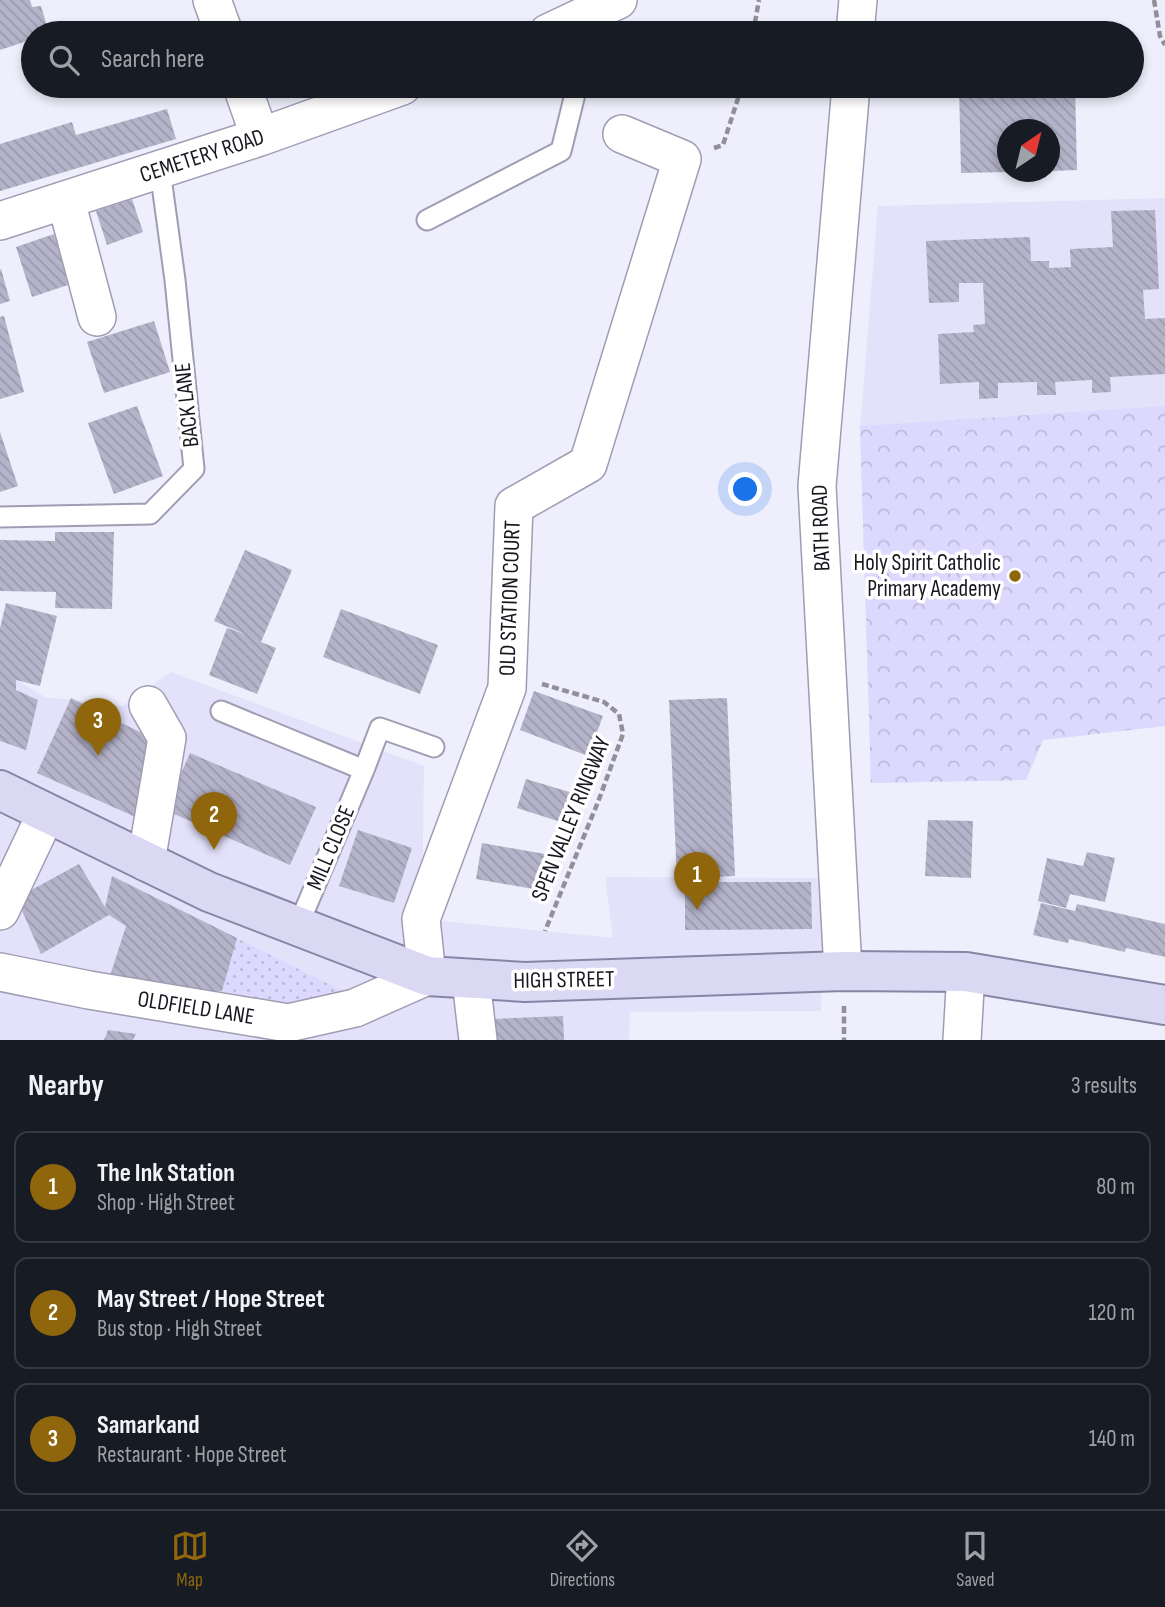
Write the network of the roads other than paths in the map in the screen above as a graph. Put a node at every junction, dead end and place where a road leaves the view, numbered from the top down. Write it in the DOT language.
graph roads {
  1 [pos="212,0"];
  2 [pos="618,0"];
  3 [pos="858,0"];
  4 [pos="220,21"];
  5 [pos="577,21"];
  6 [pos="856,21"];
  7 [pos="246,98"];
  8 [pos="369,98"];
  9 [pos="574,98"];
  10 [pos="850,98"];
  11 [pos="622,134"];
  12 [pos="260,137"];
  13 [pos="160,170"];
  14 [pos="66,201"];
  15 [pos="0,220"];
  16 [pos="427,220"];
  17 [pos="97,317"];
  18 [pos="0,517"];
  19 [pos="148,705"];
  20 [pos="221,711"];
  21 [pos="434,747"];
  22 [pos="364,770"];
  23 [pos="0,790"];
  24 [pos="46,814"];
  25 [pos="146,862"];
  26 [pos="0,911"];
  27 [pos="298,926"];
  28 [pos="843,971"];
  29 [pos="0,972"];
  30 [pos="965,972"];
  31 [pos="427,976"];
  32 [pos="471,980"];
  33 [pos="1165,1005"];
  34 [pos="478,1040"];
  35 [pos="962,1040"];
  1 -- 4 [label="street"];
  2 -- 5 [label="street"];
  3 -- 6 [label="street"];
  7 -- 12 [label="street"];
  8 -- 12 [label="street, CEMETERY ROAD"];
  9 -- 16 [label="lane"];
  10 -- 28 [label="street, BATH ROAD"];
  11 -- 31 [label="street, OLD STATION COURT"];
  12 -- 13 [label="street, CEMETERY ROAD"];
  13 -- 14 [label="street, CEMETERY ROAD"];
  13 -- 18 [label="lane, BACK LANE"];
  14 -- 15 [label="street, CEMETERY ROAD"];
  14 -- 17 [label="street"];
  19 -- 25 [label="street"];
  20 -- 22 [label="lane"];
  21 -- 22 [label="lane, MILL CLOSE"];
  22 -- 27 [label="lane, MILL CLOSE"];
  23 -- 24 [label="main road, HIGH STREET"];
  24 -- 25 [label="main road, HIGH STREET"];
  24 -- 26 [label="street"];
  25 -- 27 [label="main road, HIGH STREET"];
  27 -- 31 [label="main road, HIGH STREET"];
  28 -- 30 [label="main road, HIGH STREET"];
  28 -- 32 [label="main road, HIGH STREET"];
  29 -- 31 [label="street, OLDFIELD LANE"];
  30 -- 33 [label="main road, HIGH STREET"];
  30 -- 35 [label="street"];
  31 -- 32 [label="main road, HIGH STREET"];
  32 -- 34 [label="street"];
}
